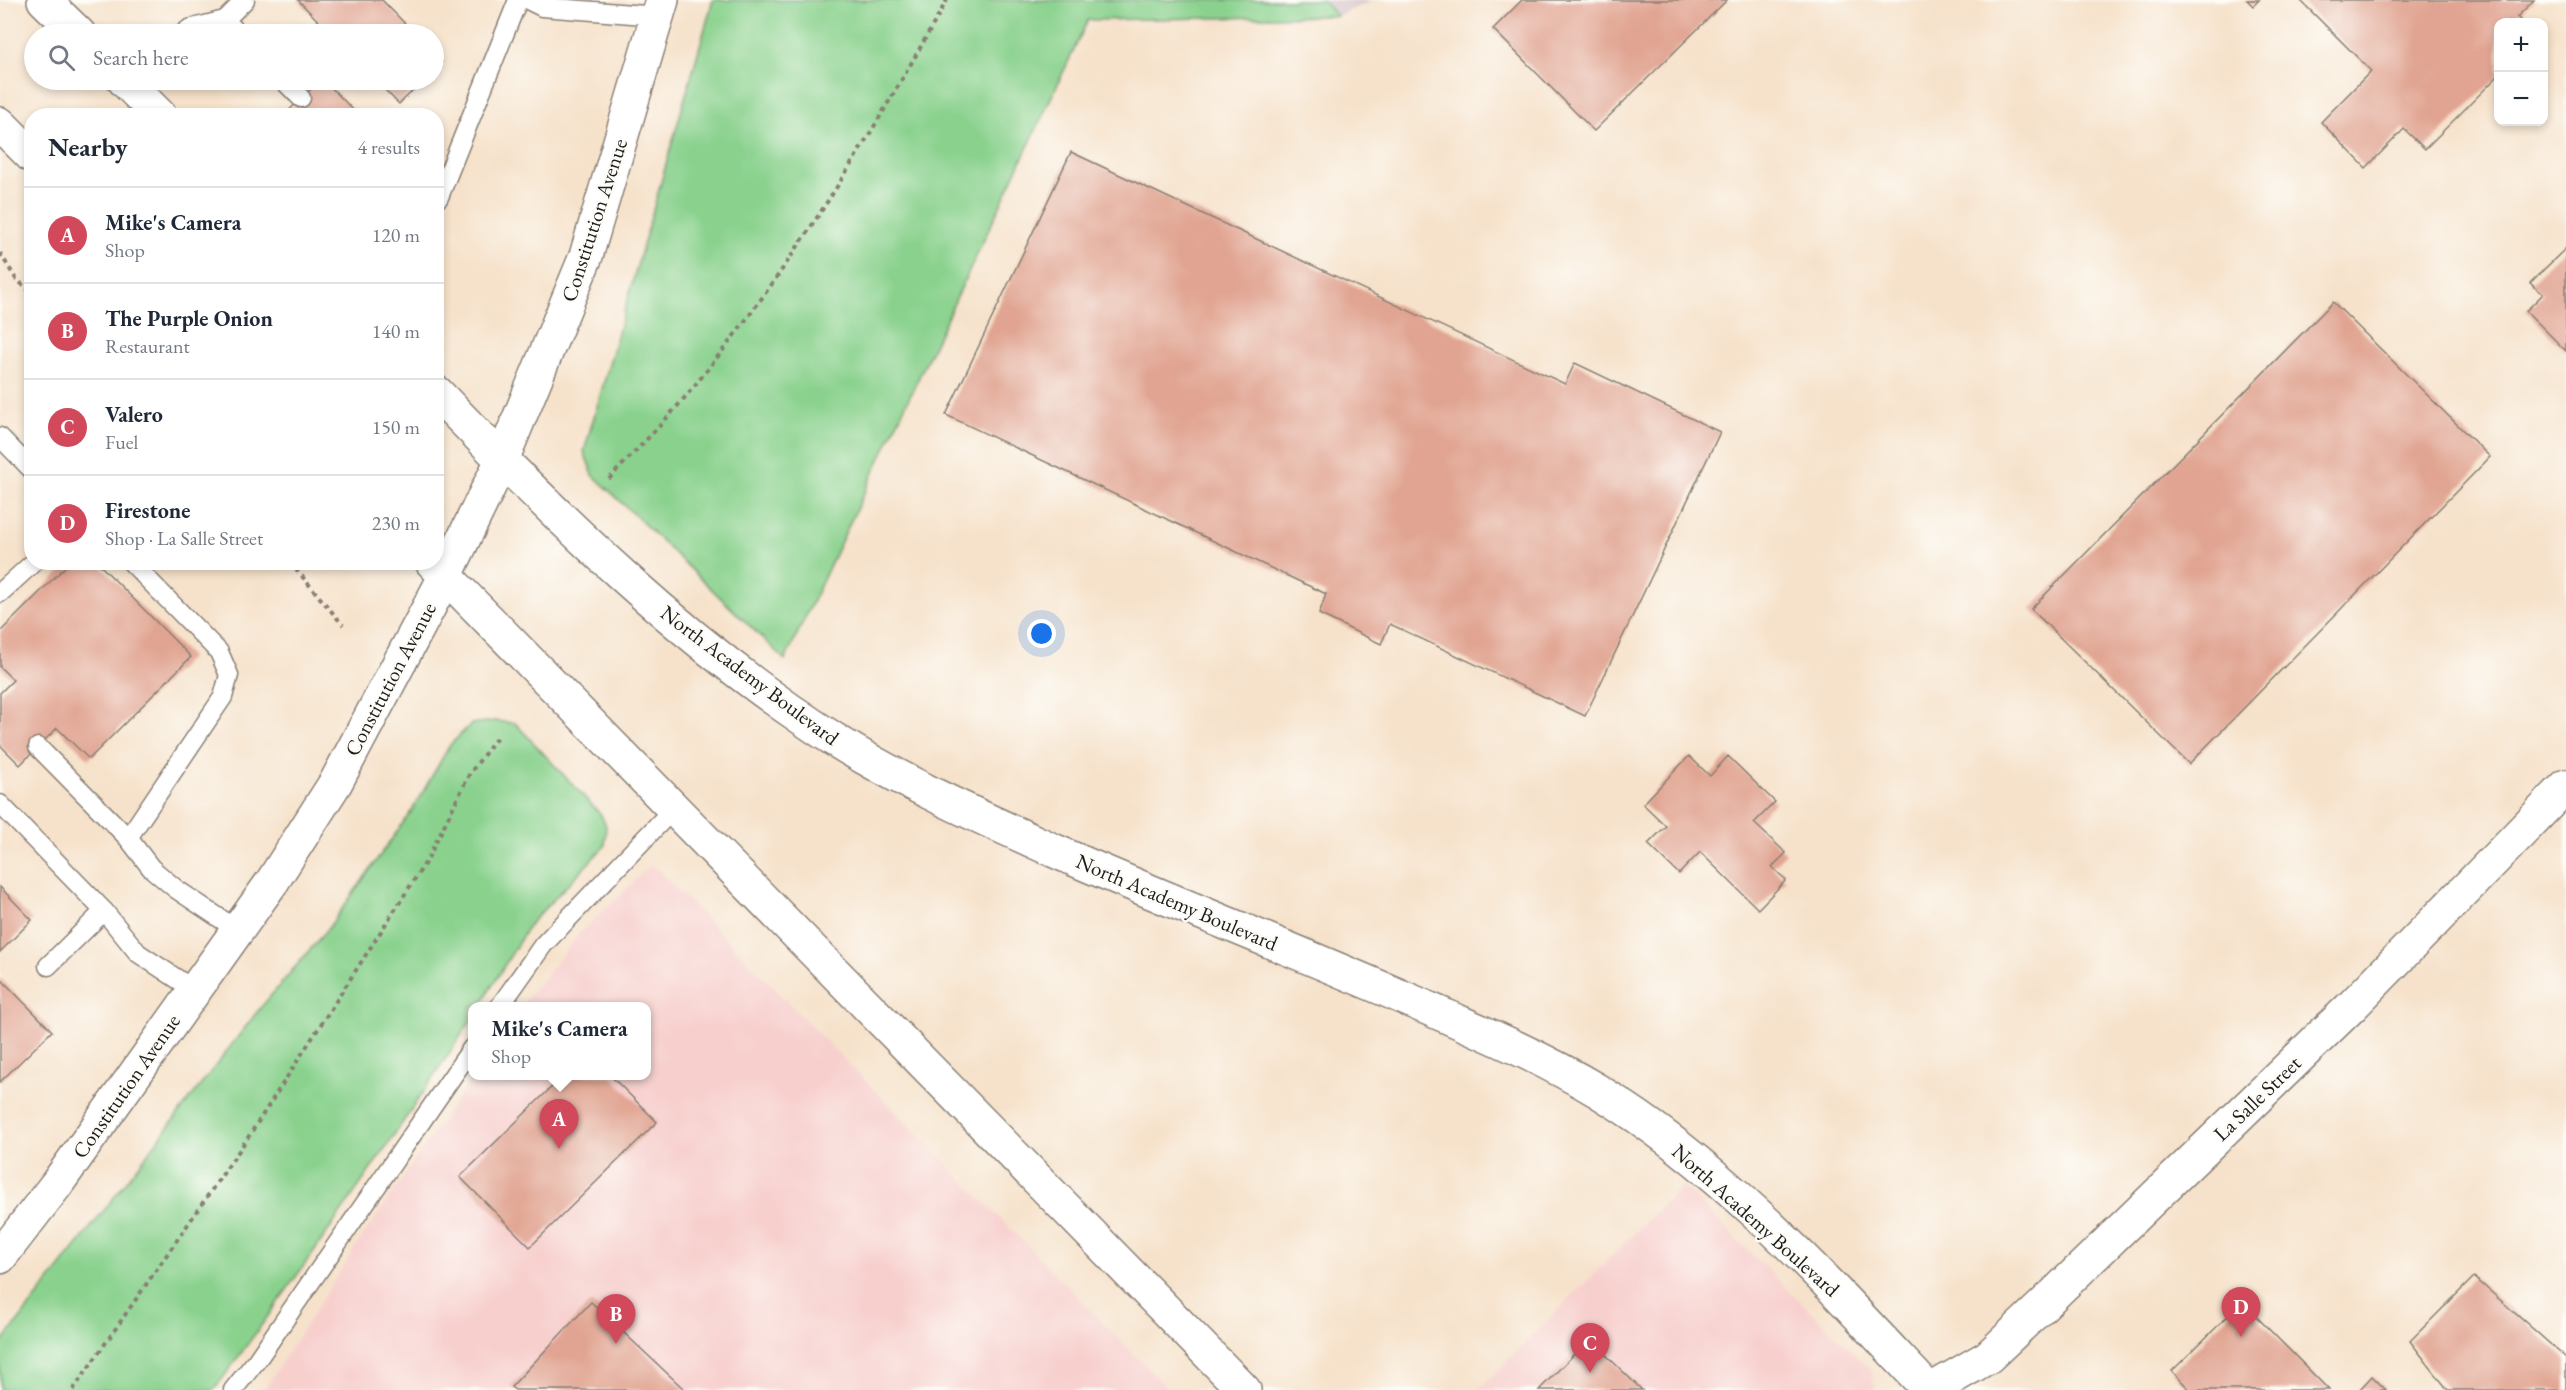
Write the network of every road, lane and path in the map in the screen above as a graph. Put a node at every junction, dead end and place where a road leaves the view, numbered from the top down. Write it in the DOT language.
graph roads {
  1 [pos="44,0"];
  2 [pos="244,0"];
  3 [pos="518,0"];
  4 [pos="528,0"];
  5 [pos="946,0"];
  6 [pos="660,8"];
  7 [pos="225,20"];
  8 [pos="69,24"];
  9 [pos="209,24"];
  10 [pos="229,24"];
  11 [pos="135,90"];
  12 [pos="293,90"];
  13 [pos="301,98"];
  14 [pos="152,108"];
  15 [pos="0,124"];
  16 [pos="24,148"];
  17 [pos="444,185"];
  18 [pos="0,253"];
  19 [pos="24,286"];
  20 [pos="444,400"];
  21 [pos="0,437"];
  22 [pos="502,460"];
  23 [pos="24,462"];
  24 [pos="609,479"];
  25 [pos="444,561"];
  26 [pos="25,570"];
  27 [pos="139,570"];
  28 [pos="297,570"];
  29 [pos="439,570"];
  30 [pos="0,593"];
  31 [pos="343,625"];
  32 [pos="498,736"];
  33 [pos="38,747"];
  34 [pos="2566,786"];
  35 [pos="0,804"];
  36 [pos="674,808"];
  37 [pos="128,838"];
  38 [pos="104,911"];
  39 [pos="239,931"];
  40 [pos="48,966"];
  41 [pos="194,990"];
  42 [pos="503,1002"];
  43 [pos="468,1054"];
  44 [pos="0,1257"];
  45 [pos="73,1390"];
  46 [pos="233,1390"];
  47 [pos="1244,1390"];
  48 [pos="1930,1390"];
  1 -- 8 [label="main road"];
  2 -- 7 [label="lane"];
  3 -- 17 [label="lane"];
  4 -- 6 [label="lane"];
  5 -- 24 [label="path"];
  6 -- 22 [label="main road, Constitution Avenue"];
  7 -- 9 [label="lane"];
  7 -- 10 [label="lane"];
  11 -- 14 [label="main road"];
  12 -- 13 [label="lane"];
  15 -- 16 [label="main road"];
  18 -- 19 [label="path"];
  20 -- 22 [label="main road, North Academy Boulevard"];
  21 -- 23 [label="lane"];
  22 -- 25 [label="main road, Constitution Avenue"];
  22 -- 48 [label="main road, North Academy Boulevard"];
  26 -- 30 [label="lane"];
  27 -- 37 [label="lane"];
  28 -- 31 [label="path"];
  29 -- 36 [label="main road"];
  29 -- 39 [label="main road, Constitution Avenue"];
  32 -- 45 [label="path"];
  33 -- 37 [label="lane"];
  34 -- 48 [label="main road, La Salle Street"];
  35 -- 38 [label="lane"];
  36 -- 42 [label="lane"];
  36 -- 47 [label="main road"];
  37 -- 39 [label="lane"];
  38 -- 40 [label="lane"];
  38 -- 41 [label="lane"];
  39 -- 41 [label="main road, Constitution Avenue"];
  41 -- 44 [label="main road, Constitution Avenue"];
  43 -- 46 [label="lane"];
}
